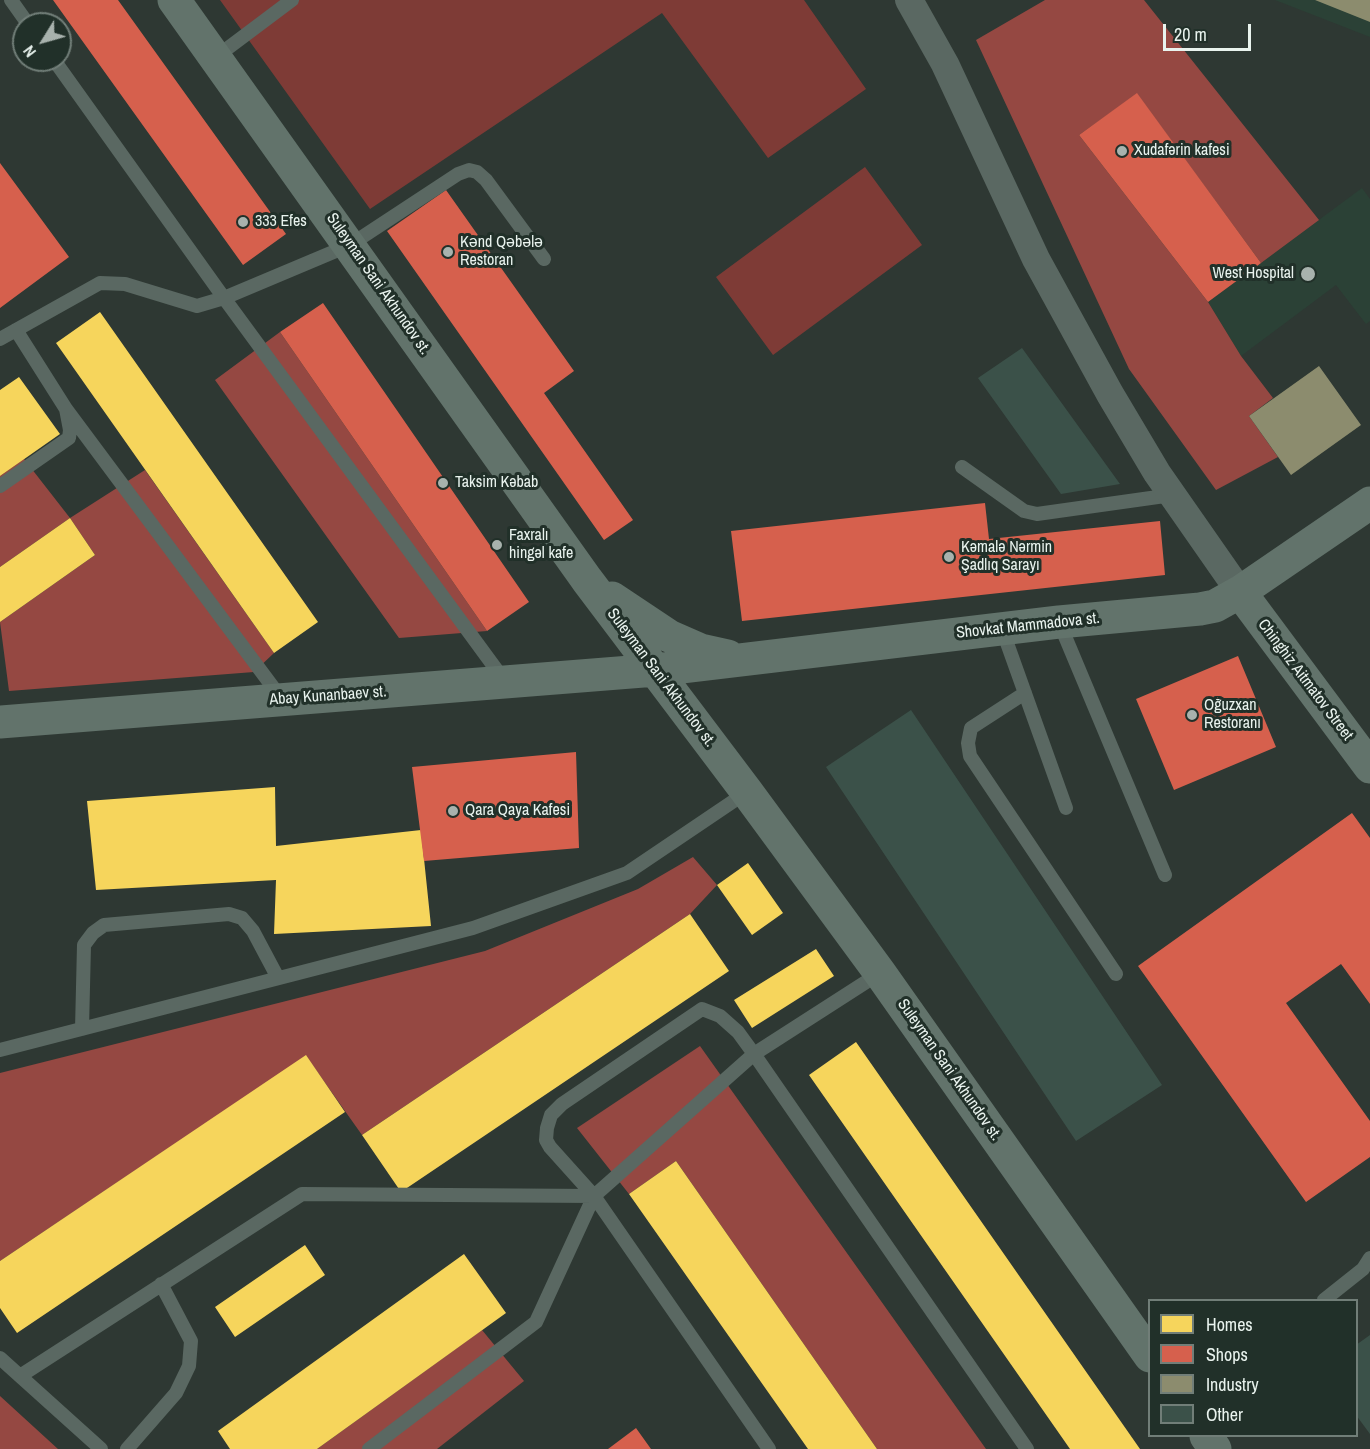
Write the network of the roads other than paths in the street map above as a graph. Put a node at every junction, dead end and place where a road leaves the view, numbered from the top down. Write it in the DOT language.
graph roads {
  1 [pos="174,0"];
  2 [pos="292,0"];
  3 [pos="909,0"];
  4 [pos="216,57"];
  5 [pos="63,72"];
  6 [pos="350,245"];
  7 [pos="544,259"];
  8 [pos="225,298"];
  9 [pos="16,330"];
  10 [pos="0,339"];
  11 [pos="66,409"];
  12 [pos="962,467"];
  13 [pos="0,486"];
  14 [pos="1172,495"];
  15 [pos="1370,502"];
  16 [pos="587,580"];
  17 [pos="1240,592"];
  18 [pos="1059,622"];
  19 [pos="1002,629"];
  20 [pos="744,659"];
  21 [pos="656,670"];
  22 [pos="505,682"];
  23 [pos="1025,693"];
  24 [pos="282,699"];
  25 [pos="0,722"];
  26 [pos="1370,767"];
  27 [pos="747,792"];
  28 [pos="1066,808"];
  29 [pos="1165,875"];
  30 [pos="880,973"];
  31 [pos="1116,974"];
  32 [pos="278,978"];
  33 [pos="82,1029"];
  34 [pos="0,1050"];
  35 [pos="754,1054"];
  36 [pos="594,1196"];
  37 [pos="1370,1258"];
  38 [pos="161,1284"];
  39 [pos="1325,1299"];
  40 [pos="1148,1355"];
  41 [pos="0,1358"];
  42 [pos="20,1376"];
  43 [pos="100,1449"];
  44 [pos="127,1449"];
  45 [pos="369,1449"];
  46 [pos="769,1449"];
  47 [pos="1027,1449"];
  1 -- 4 [label="main road, Suleyman Sani Akhundov st."];
  2 -- 4 [label="lane"];
  3 -- 14 [label="street"];
  4 -- 6 [label="main road, Suleyman Sani Akhundov st."];
  5 -- 8 [label="lane"];
  6 -- 7 [label="lane"];
  6 -- 8 [label="lane"];
  6 -- 16 [label="main road, Suleyman Sani Akhundov st."];
  8 -- 9 [label="lane"];
  8 -- 22 [label="lane"];
  9 -- 10 [label="lane"];
  9 -- 11 [label="lane"];
  11 -- 13 [label="lane"];
  11 -- 24 [label="lane"];
  12 -- 14 [label="lane"];
  14 -- 17 [label="street"];
  15 -- 17 [label="main road, Shovkat Mammadova st."];
  16 -- 20 [label="main road"];
  16 -- 21 [label="main road, Suleyman Sani Akhundov st."];
  17 -- 18 [label="main road, Shovkat Mammadova st."];
  17 -- 26 [label="main road, Chinghiz Aitmatov Street"];
  18 -- 19 [label="main road, Shovkat Mammadova st."];
  18 -- 29 [label="lane"];
  19 -- 20 [label="main road, Shovkat Mammadova st."];
  19 -- 23 [label="lane"];
  20 -- 21 [label="main road, Shovkat Mammadova st."];
  21 -- 22 [label="main road, Abay Kunanbaev st."];
  21 -- 27 [label="main road, Suleyman Sani Akhundov st."];
  22 -- 24 [label="main road, Abay Kunanbaev st."];
  23 -- 28 [label="lane"];
  23 -- 31 [label="lane"];
  24 -- 25 [label="main road, Abay Kunanbaev st."];
  27 -- 30 [label="main road, Suleyman Sani Akhundov st."];
  27 -- 32 [label="lane"];
  30 -- 35 [label="lane"];
  30 -- 40 [label="main road, Suleyman Sani Akhundov st."];
  32 -- 33 [label="lane"];
  32 -- 33 [label="lane"];
  33 -- 34 [label="lane"];
  35 -- 36 [label="lane"];
  35 -- 36 [label="lane"];
  35 -- 47 [label="lane"];
  36 -- 38 [label="lane"];
  36 -- 45 [label="lane"];
  36 -- 46 [label="lane"];
  37 -- 39 [label="lane"];
  38 -- 42 [label="lane"];
  38 -- 44 [label="lane"];
  41 -- 42 [label="lane"];
  42 -- 43 [label="lane"];
}
